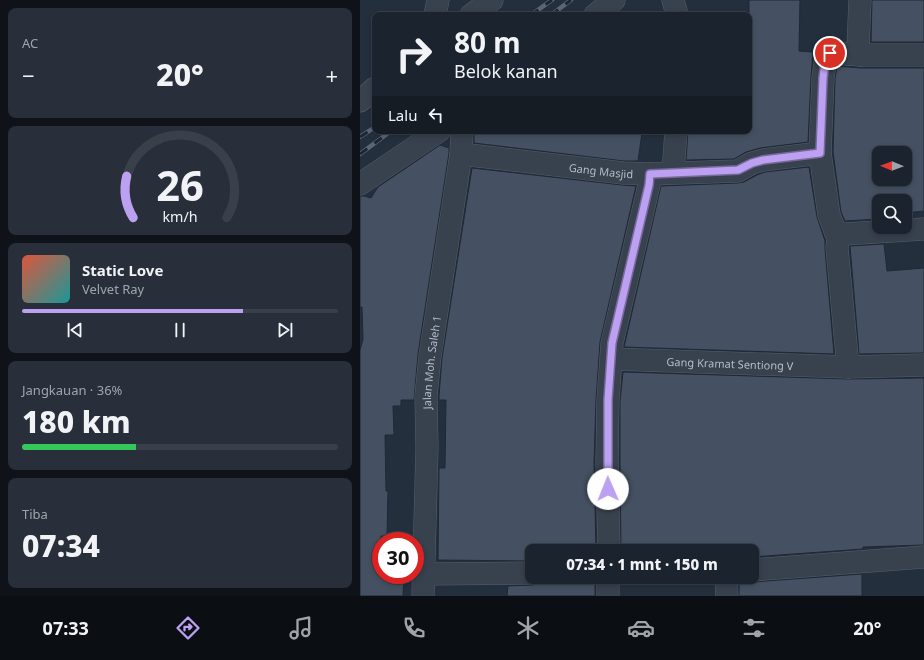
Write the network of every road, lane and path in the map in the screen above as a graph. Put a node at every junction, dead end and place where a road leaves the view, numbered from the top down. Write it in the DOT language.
graph roads {
  1 [pos="438,0"];
  2 [pos="492,0"];
  3 [pos="614,0"];
  4 [pos="673,0"];
  5 [pos="860,0"];
  6 [pos="436,12"];
  7 [pos="475,12"];
  8 [pos="599,12"];
  9 [pos="676,12"];
  10 [pos="860,56"];
  11 [pos="924,56"];
  12 [pos="372,91"];
  13 [pos="360,101"];
  14 [pos="435,134"];
  15 [pos="462,134"];
  16 [pos="676,134"];
  17 [pos="820,153"];
  18 [pos="461,154"];
  19 [pos="673,172"];
  20 [pos="650,174"];
  21 [pos="360,184"];
  22 [pos="924,229"];
  23 [pos="838,239"];
  24 [pos="612,359"];
  25 [pos="924,365"];
  26 [pos="848,367"];
  27 [pos="608,544"];
  28 [pos="924,557"];
  29 [pos="759,569"];
  30 [pos="525,573"];
  31 [pos="424,574"];
  32 [pos="424,584"];
  33 [pos="608,584"];
  34 [pos="726,584"];
  35 [pos="423,596"];
  36 [pos="608,596"];
  37 [pos="727,596"];
  1 -- 6 [label="street"];
  2 -- 7 [label="street"];
  3 -- 8 [label="street"];
  4 -- 9 [label="street"];
  5 -- 10 [label="street"];
  10 -- 11 [label="street"];
  10 -- 17 [label="street"];
  12 -- 13 [label="street"];
  14 -- 21 [label="street"];
  15 -- 18 [label="street, Jalan Moh. Saleh 1"];
  16 -- 19 [label="street"];
  17 -- 19 [label="street"];
  17 -- 23 [label="street"];
  18 -- 20 [label="street, Gang Masjid"];
  18 -- 31 [label="street, Jalan Moh. Saleh 1"];
  19 -- 20 [label="street"];
  20 -- 24 [label="street, Gang Masjid"];
  22 -- 23 [label="street"];
  23 -- 26 [label="street"];
  24 -- 26 [label="street, Gang Kramat Sentiong V"];
  24 -- 27 [label="street, Gang Masjid"];
  25 -- 26 [label="street, Gang Kramat Sentiong V"];
  28 -- 29 [label="street"];
  30 -- 31 [label="street"];
  32 -- 35 [label="street, Jalan Moh. Saleh 1"];
  33 -- 36 [label="street"];
  34 -- 37 [label="street"];
}
